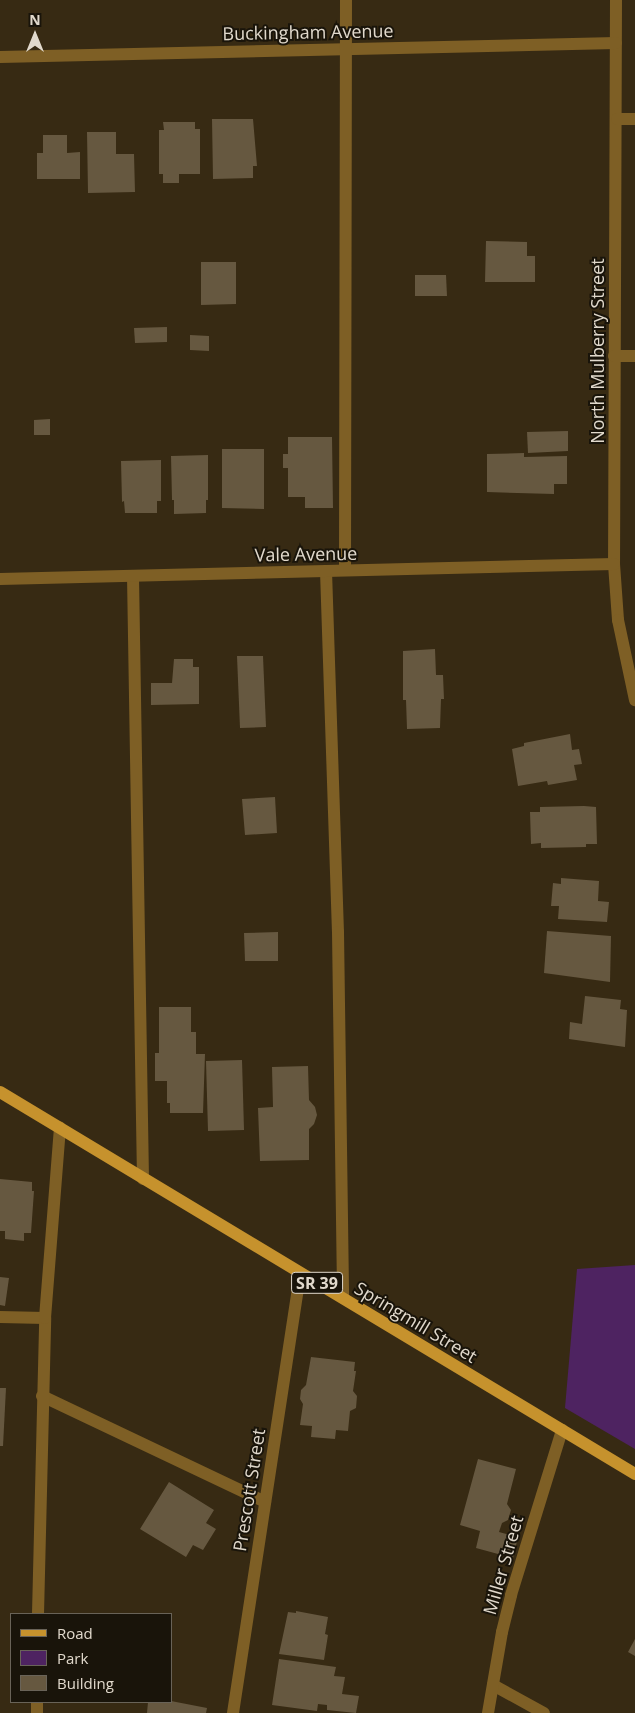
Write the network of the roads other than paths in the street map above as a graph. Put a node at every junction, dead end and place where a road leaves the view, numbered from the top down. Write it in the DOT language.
graph roads {
  1 [pos="346,0"];
  2 [pos="616,0"];
  3 [pos="616,43"];
  4 [pos="346,49"];
  5 [pos="0,57"];
  6 [pos="617,118"];
  7 [pos="635,118"];
  8 [pos="614,356"];
  9 [pos="635,356"];
  10 [pos="614,564"];
  11 [pos="345,570"];
  12 [pos="326,571"];
  13 [pos="133,576"];
  14 [pos="0,579"];
  15 [pos="635,700"];
  16 [pos="0,1092"];
  17 [pos="60,1128"];
  18 [pos="143,1178"];
  19 [pos="300,1272"];
  20 [pos="343,1298"];
  21 [pos="0,1317"];
  22 [pos="45,1318"];
  23 [pos="42,1396"];
  24 [pos="562,1430"];
  25 [pos="635,1474"];
  26 [pos="265,1502"];
  27 [pos="38,1613"];
  28 [pos="493,1685"];
  29 [pos="233,1713"];
  30 [pos="488,1713"];
  31 [pos="544,1713"];
  1 -- 4 [label="street"];
  2 -- 3 [label="street, North Mulberry Street"];
  3 -- 4 [label="street, Buckingham Avenue"];
  3 -- 6 [label="street, North Mulberry Street"];
  4 -- 5 [label="street, Buckingham Avenue"];
  4 -- 11 [label="street"];
  6 -- 7 [label="street"];
  6 -- 8 [label="street, North Mulberry Street"];
  8 -- 9 [label="street"];
  8 -- 10 [label="street, North Mulberry Street"];
  10 -- 11 [label="street, Vale Avenue"];
  10 -- 15 [label="street, North Mulberry Street"];
  11 -- 12 [label="street, Vale Avenue"];
  12 -- 13 [label="street, Vale Avenue"];
  12 -- 20 [label="street"];
  13 -- 14 [label="street, Vale Avenue"];
  13 -- 18 [label="street"];
  16 -- 17 [label="main road, Springmill Street / SR 39"];
  17 -- 18 [label="main road, Springmill Street / SR 39"];
  17 -- 22 [label="street"];
  18 -- 19 [label="main road, Springmill Street / SR 39"];
  19 -- 20 [label="main road, Springmill Street / SR 39"];
  19 -- 26 [label="street, Prescott Street"];
  20 -- 24 [label="main road, Springmill Street / SR 39"];
  21 -- 22 [label="street"];
  22 -- 23 [label="street"];
  23 -- 26 [label="street"];
  23 -- 27 [label="street"];
  24 -- 25 [label="main road, Springmill Street / SR 39"];
  24 -- 28 [label="street, Miller Street"];
  26 -- 29 [label="street, Prescott Street"];
  28 -- 30 [label="street, Miller Street"];
  28 -- 31 [label="street"];
}
